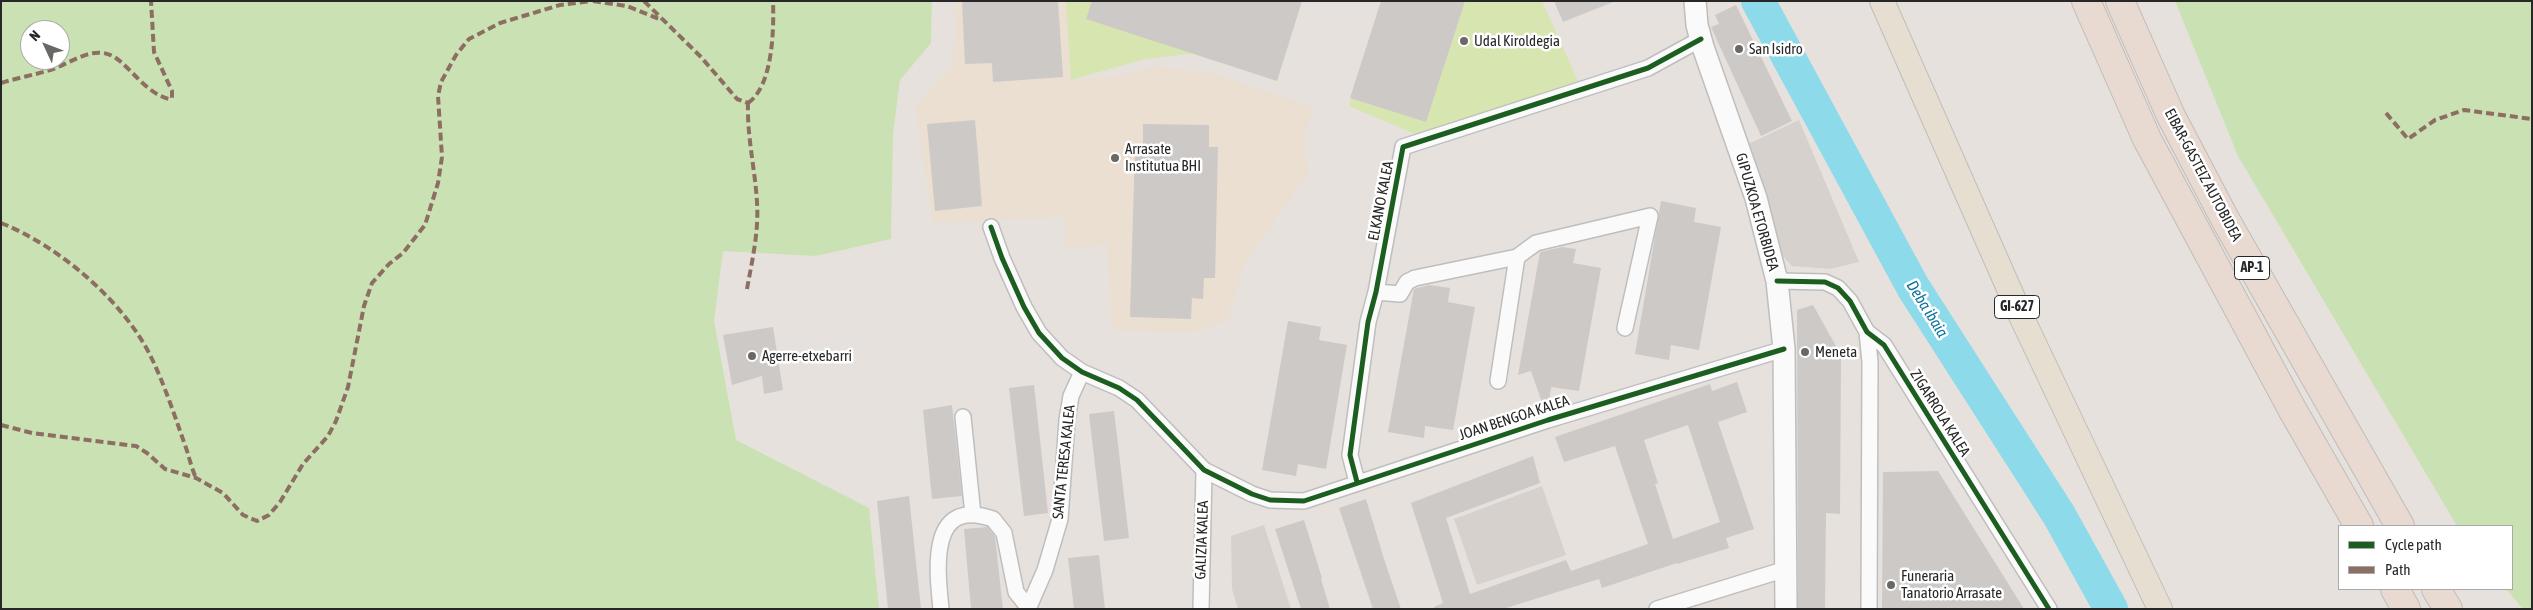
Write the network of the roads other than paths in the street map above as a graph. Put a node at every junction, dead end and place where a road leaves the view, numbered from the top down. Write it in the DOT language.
graph roads {
  1 [pos="1882,1"];
  2 [pos="2086,1"];
  3 [pos="2120,1"];
  4 [pos="1692,4"];
  5 [pos="1701,39"];
  6 [pos="992,227"];
  7 [pos="1517,257"];
  8 [pos="1777,281"];
  9 [pos="1376,292"];
  10 [pos="1626,328"];
  11 [pos="1867,332"];
  12 [pos="1784,348"];
  13 [pos="1082,372"];
  14 [pos="1498,381"];
  15 [pos="963,417"];
  16 [pos="1204,470"];
  17 [pos="1357,482"];
  18 [pos="973,515"];
  19 [pos="2359,525"];
  20 [pos="2399,525"];
  21 [pos="1786,569"];
  22 [pos="2396,590"];
  23 [pos="2437,590"];
  24 [pos="1028,608"];
  25 [pos="941,609"];
  26 [pos="1201,609"];
  27 [pos="1656,609"];
  28 [pos="1786,609"];
  29 [pos="1869,609"];
  30 [pos="2049,609"];
  31 [pos="2160,609"];
  32 [pos="2406,609"];
  33 [pos="2448,609"];
  1 -- 31 [label="main road, GI-627"];
  2 -- 19 [label="highway, AP-1"];
  3 -- 20 [label="highway, EIBAR-GASTEIZ AUTOBIDEA / AP-1"];
  4 -- 5 [label="street, GIPUZKOA ETORBIDEA"];
  5 -- 8 [label="street, GIPUZKOA ETORBIDEA"];
  5 -- 9 [label="street, ELKANO KALEA"];
  6 -- 13 [label="street, JOAN BENGOA KALEA"];
  7 -- 9 [label="street"];
  7 -- 10 [label="street"];
  7 -- 14 [label="street"];
  8 -- 11 [label="street, ZIGARROLA KALEA"];
  8 -- 12 [label="street, GIPUZKOA ETORBIDEA"];
  9 -- 17 [label="street, ELKANO KALEA"];
  11 -- 29 [label="street, ZIGARROLA KALEA"];
  11 -- 30 [label="street, ZIGARROLA KALEA"];
  12 -- 17 [label="street, JOAN BENGOA KALEA"];
  12 -- 21 [label="street, GIPUZKOA ETORBIDEA"];
  13 -- 16 [label="street, JOAN BENGOA KALEA"];
  13 -- 24 [label="street, SANTA TERESA KALEA"];
  15 -- 18 [label="street"];
  16 -- 17 [label="street, JOAN BENGOA KALEA"];
  16 -- 26 [label="street, GALIZIA KALEA"];
  18 -- 24 [label="street"];
  18 -- 25 [label="street"];
  21 -- 27 [label="street"];
  21 -- 28 [label="street, GIPUZKOA ETORBIDEA"];
  22 -- 32 [label="highway"];
  23 -- 33 [label="highway"];
}
